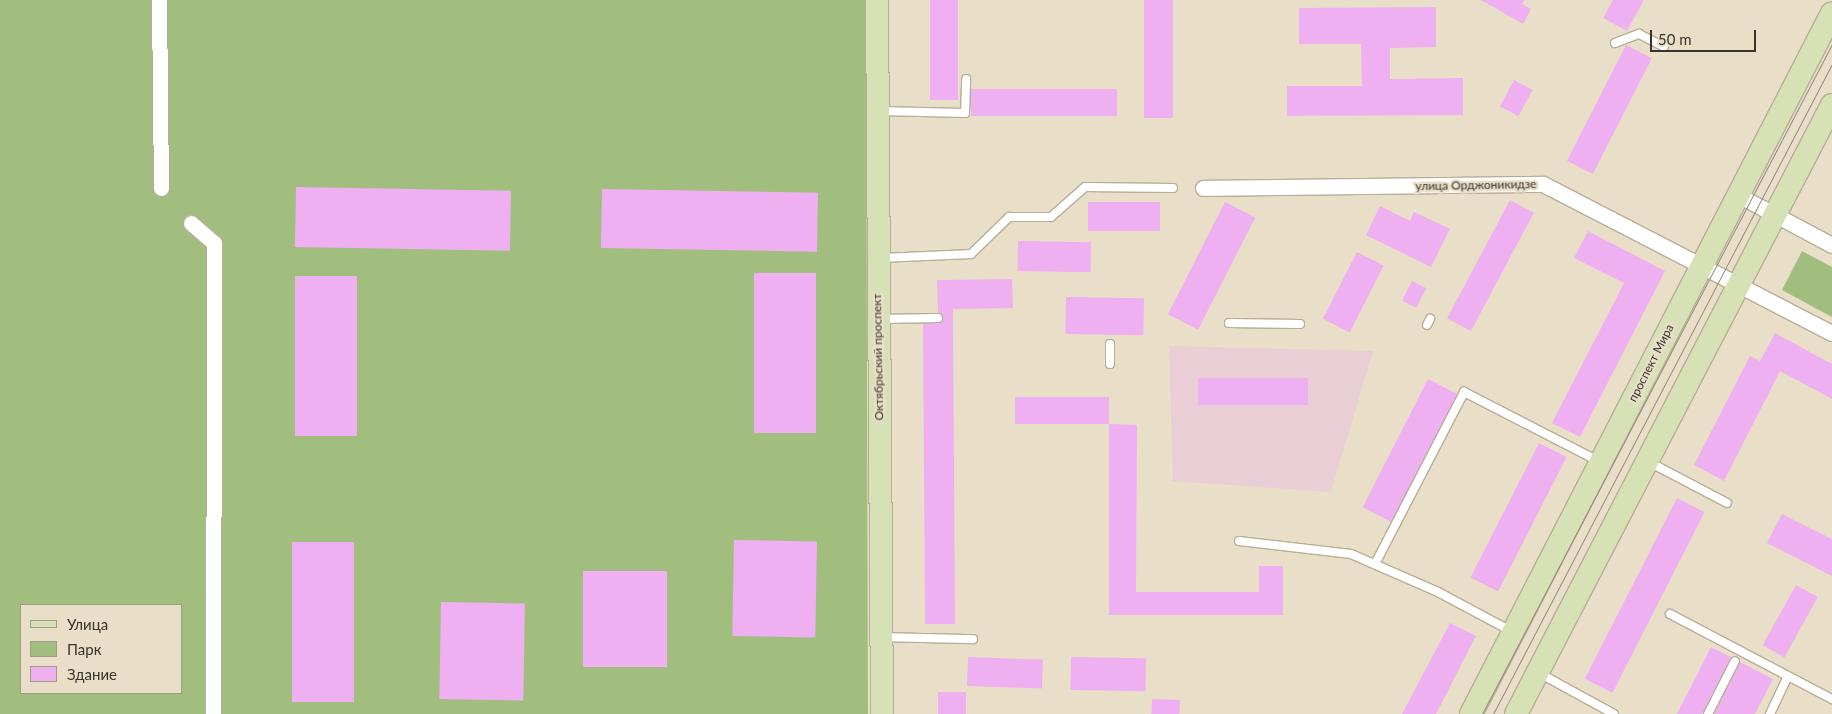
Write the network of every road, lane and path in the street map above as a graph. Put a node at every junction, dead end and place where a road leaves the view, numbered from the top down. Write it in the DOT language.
graph roads {
  1 [pos="159,0"];
  2 [pos="877,0"];
  3 [pos="1832,13"];
  4 [pos="1615,43"];
  5 [pos="1664,47"];
  6 [pos="966,78"];
  7 [pos="1832,104"];
  8 [pos="877,111"];
  9 [pos="161,188"];
  10 [pos="1173,188"];
  11 [pos="1203,188"];
  12 [pos="1738,195"];
  13 [pos="1775,215"];
  14 [pos="191,223"];
  15 [pos="1832,245"];
  16 [pos="877,258"];
  17 [pos="1702,266"];
  18 [pos="1739,285"];
  19 [pos="938,318"];
  20 [pos="877,319"];
  21 [pos="1229,323"];
  22 [pos="1300,324"];
  23 [pos="1832,333"];
  24 [pos="1110,344"];
  25 [pos="1110,364"];
  26 [pos="1600,462"];
  27 [pos="1647,462"];
  28 [pos="1727,503"];
  29 [pos="1239,541"];
  30 [pos="1375,564"];
  31 [pos="1670,614"];
  32 [pos="1514,632"];
  33 [pos="881,637"];
  34 [pos="974,639"];
  35 [pos="1735,661"];
  36 [pos="1538,673"];
  37 [pos="1788,676"];
  38 [pos="1832,698"];
  39 [pos="214,714"];
  40 [pos="882,714"];
  41 [pos="1471,714"];
  42 [pos="1516,714"];
  43 [pos="1614,714"];
  44 [pos="1708,714"];
  45 [pos="1770,714"];
  1 -- 9 [label="street"];
  2 -- 8 [label="main road, Октябрьский проспект"];
  3 -- 12 [label="main road, проспект Мира"];
  4 -- 5 [label="lane"];
  6 -- 8 [label="lane"];
  7 -- 13 [label="main road"];
  8 -- 16 [label="main road, Октябрьский проспект"];
  10 -- 16 [label="lane"];
  11 -- 17 [label="street, улица Орджоникидзе"];
  12 -- 13 [label="street"];
  12 -- 17 [label="main road, проспект Мира"];
  13 -- 15 [label="street"];
  13 -- 18 [label="main road"];
  14 -- 39 [label="street"];
  16 -- 20 [label="main road, Октябрьский проспект"];
  17 -- 18 [label="street, улица Орджоникидзе"];
  17 -- 26 [label="main road, проспект Мира"];
  18 -- 23 [label="street, улица Орджоникидзе"];
  18 -- 27 [label="main road"];
  19 -- 20 [label="lane"];
  20 -- 33 [label="main road, Октябрьский проспект"];
  21 -- 22 [label="lane"];
  24 -- 25 [label="lane"];
  26 -- 30 [label="lane"];
  26 -- 32 [label="main road, проспект Мира"];
  27 -- 28 [label="lane"];
  27 -- 36 [label="main road"];
  29 -- 30 [label="lane"];
  30 -- 32 [label="lane"];
  31 -- 37 [label="lane"];
  32 -- 41 [label="main road, проспект Мира"];
  33 -- 34 [label="lane"];
  33 -- 40 [label="main road, Октябрьский проспект"];
  35 -- 44 [label="lane"];
  36 -- 42 [label="main road"];
  36 -- 43 [label="lane"];
  37 -- 38 [label="lane"];
  37 -- 45 [label="lane"];
}
